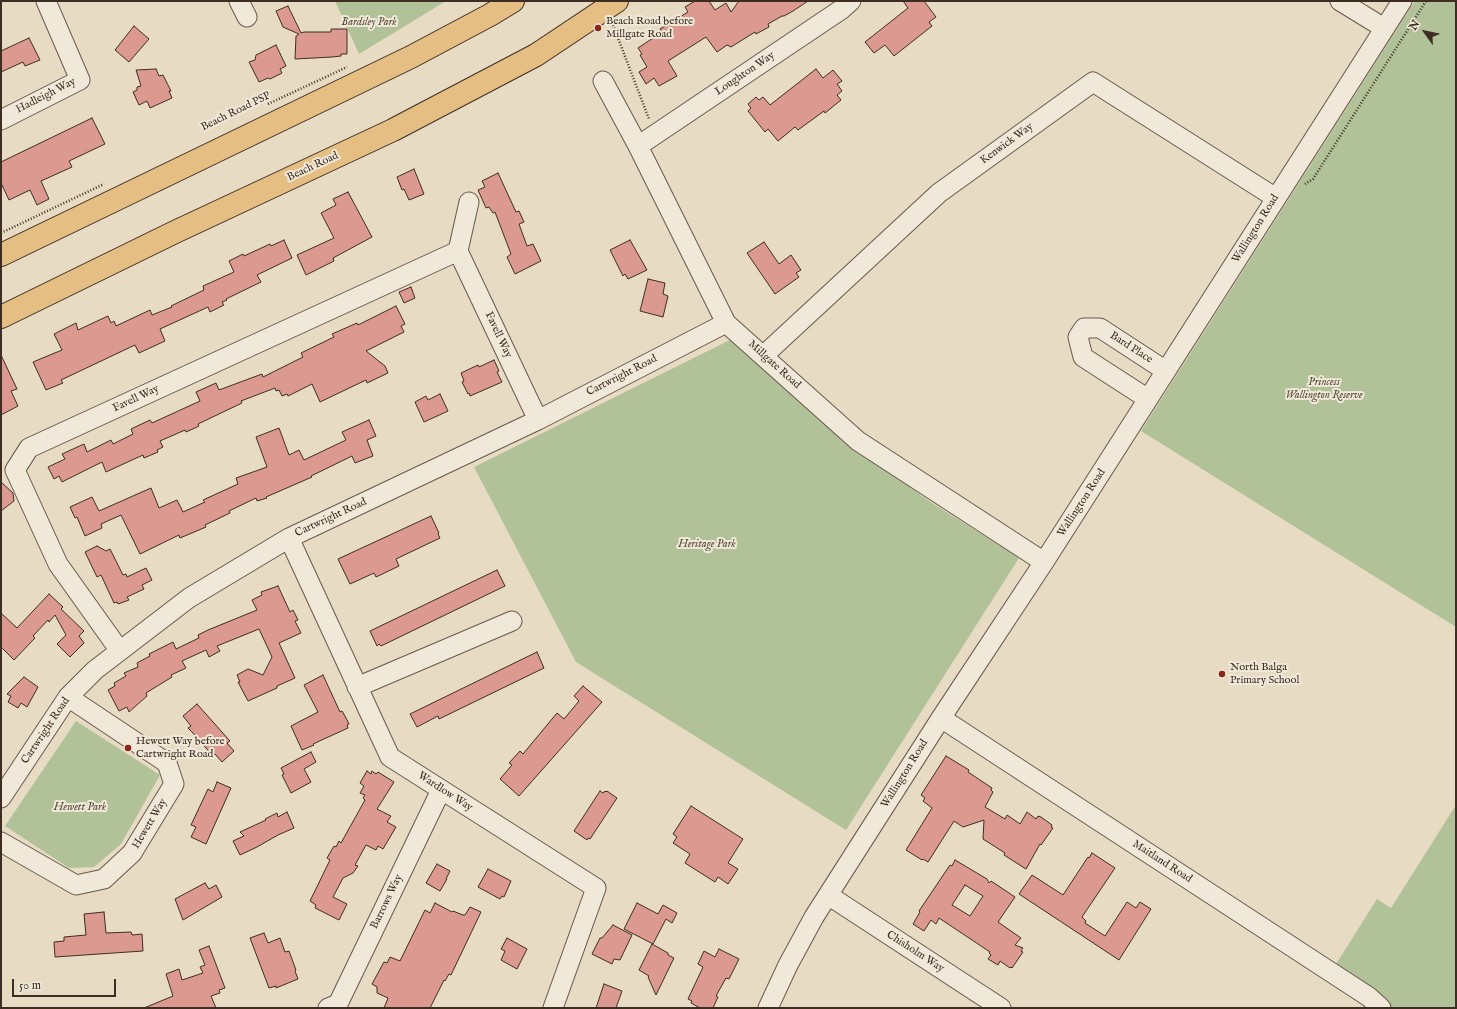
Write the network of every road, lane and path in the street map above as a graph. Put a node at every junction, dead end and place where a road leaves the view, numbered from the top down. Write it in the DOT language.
graph roads {
  1 [pos="46,1"];
  2 [pos="513,1"];
  3 [pos="851,1"];
  4 [pos="1340,1"];
  5 [pos="1402,1"];
  6 [pos="612,5"];
  7 [pos="1384,28"];
  8 [pos="349,66"];
  9 [pos="603,81"];
  10 [pos="266,106"];
  11 [pos="1,120"];
  12 [pos="654,135"];
  13 [pos="638,146"];
  14 [pos="106,183"];
  15 [pos="1276,198"];
  16 [pos="469,202"];
  17 [pos="1,233"];
  18 [pos="458,251"];
  19 [pos="1,255"];
  20 [pos="1,317"];
  21 [pos="726,323"];
  22 [pos="763,356"];
  23 [pos="1166,370"];
  24 [pos="1148,399"];
  25 [pos="538,420"];
  26 [pos="289,538"];
  27 [pos="1044,562"];
  28 [pos="512,621"];
  29 [pos="120,651"];
  30 [pos="357,687"];
  31 [pos="68,697"];
  32 [pos="941,718"];
  33 [pos="441,790"];
  34 [pos="1,798"];
  35 [pos="1,842"];
  36 [pos="828,895"];
  37 [pos="328,1008"];
  38 [pos="553,1008"];
  39 [pos="768,1008"];
  40 [pos="1001,1008"];
  41 [pos="1381,1008"];
  1 -- 11 [label="street, Hadleigh Way"];
  2 -- 19 [label="main road"];
  3 -- 12 [label="street, Loughton Way"];
  4 -- 7 [label="street"];
  5 -- 7 [label="street, Wallington Road"];
  6 -- 12 [label="path"];
  6 -- 20 [label="main road, Beach Road"];
  7 -- 15 [label="street, Wallington Road"];
  8 -- 10 [label="path, Beach Road PSP"];
  9 -- 13 [label="street, Millgate Road"];
  12 -- 13 [label="street, Loughton Way"];
  13 -- 21 [label="street, Millgate Road"];
  14 -- 17 [label="path"];
  15 -- 22 [label="street, Kenwick Way"];
  15 -- 23 [label="street, Wallington Road"];
  16 -- 18 [label="street"];
  18 -- 25 [label="street, Favell Way"];
  18 -- 29 [label="street, Favell Way"];
  21 -- 22 [label="street, Millgate Road"];
  21 -- 25 [label="street, Cartwright Road"];
  22 -- 27 [label="street, Millgate Road"];
  23 -- 24 [label="street, Wallington Road"];
  23 -- 24 [label="street, Bard Place"];
  24 -- 27 [label="street, Wallington Road"];
  25 -- 26 [label="street, Cartwright Road"];
  26 -- 29 [label="street, Cartwright Road"];
  26 -- 30 [label="street, Wardlow Way"];
  27 -- 32 [label="street, Wallington Road"];
  28 -- 30 [label="street"];
  29 -- 31 [label="street, Cartwright Road"];
  30 -- 33 [label="street, Wardlow Way"];
  31 -- 34 [label="street, Cartwright Road"];
  31 -- 35 [label="street, Hewett Way"];
  32 -- 36 [label="street, Wallington Road"];
  32 -- 41 [label="street, Maitland Road"];
  33 -- 37 [label="street, Barrows Way"];
  33 -- 38 [label="street, Wardlow Way"];
  36 -- 39 [label="street, Wallington Road"];
  36 -- 40 [label="street, Chisholm Way"];
}
